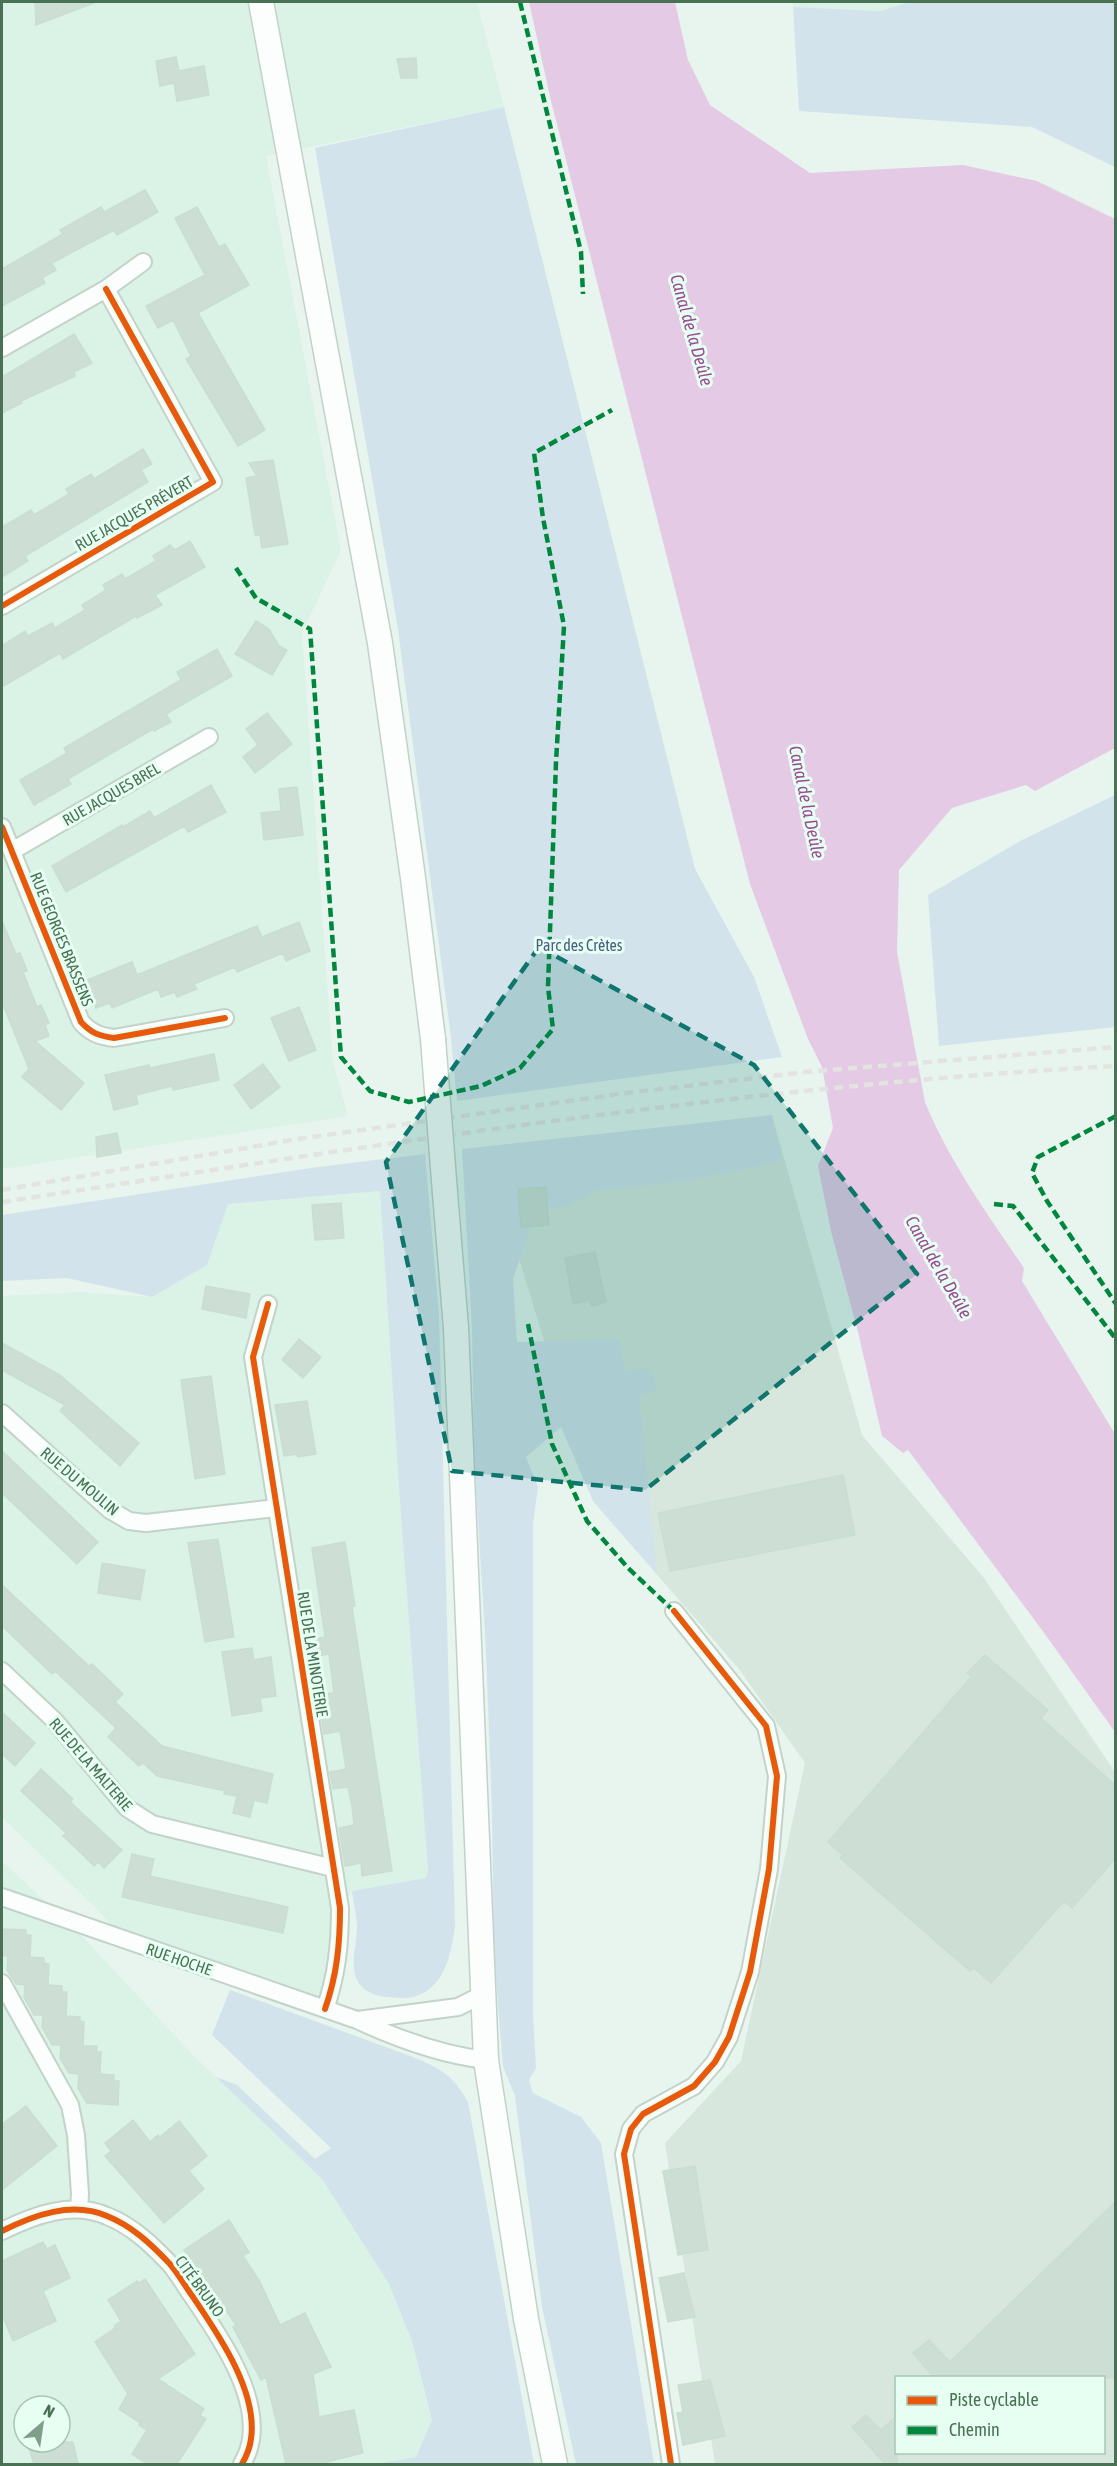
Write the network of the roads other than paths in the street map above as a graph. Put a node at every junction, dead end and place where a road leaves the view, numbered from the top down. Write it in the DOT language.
graph roads {
  1 [pos="261,2"];
  2 [pos="143,262"];
  3 [pos="106,289"];
  4 [pos="2,348"];
  5 [pos="2,606"];
  6 [pos="209,737"];
  7 [pos="2,827"];
  8 [pos="12,851"];
  9 [pos="225,1018"];
  10 [pos="268,1304"];
  11 [pos="2,1413"];
  12 [pos="276,1508"];
  13 [pos="674,1611"];
  14 [pos="2,1671"];
  15 [pos="333,1868"];
  16 [pos="2,1897"];
  17 [pos="2,1983"];
  18 [pos="482,1995"];
  19 [pos="325,2009"];
  20 [pos="357,2020"];
  21 [pos="486,2060"];
  22 [pos="79,2209"];
  23 [pos="2,2231"];
  24 [pos="242,2464"];
  25 [pos="555,2464"];
  26 [pos="671,2464"];
  1 -- 18 [label="main road, bridge"];
  2 -- 3 [label="street"];
  3 -- 4 [label="street"];
  3 -- 5 [label="street, RUE JACQUES PRÉVERT"];
  6 -- 8 [label="street, RUE JACQUES BREL"];
  7 -- 8 [label="street, RUE GEORGES BRASSENS"];
  8 -- 9 [label="street, RUE GEORGES BRASSENS"];
  10 -- 12 [label="street, RUE DE LA MINOTERIE"];
  11 -- 12 [label="street, RUE DU MOULIN"];
  12 -- 15 [label="street, RUE DE LA MINOTERIE"];
  13 -- 26 [label="street"];
  14 -- 15 [label="street, RUE DE LA MALTERIE"];
  15 -- 19 [label="street, RUE DE LA MINOTERIE"];
  16 -- 19 [label="street, RUE HOCHE"];
  17 -- 22 [label="street"];
  18 -- 20 [label="street, RUE HOCHE"];
  18 -- 21 [label="main road"];
  19 -- 20 [label="street, RUE HOCHE"];
  20 -- 21 [label="street, RUE HOCHE"];
  21 -- 25 [label="main road"];
  22 -- 23 [label="street, CITÉ BRUNO"];
  22 -- 24 [label="street, CITÉ BRUNO"];
}
